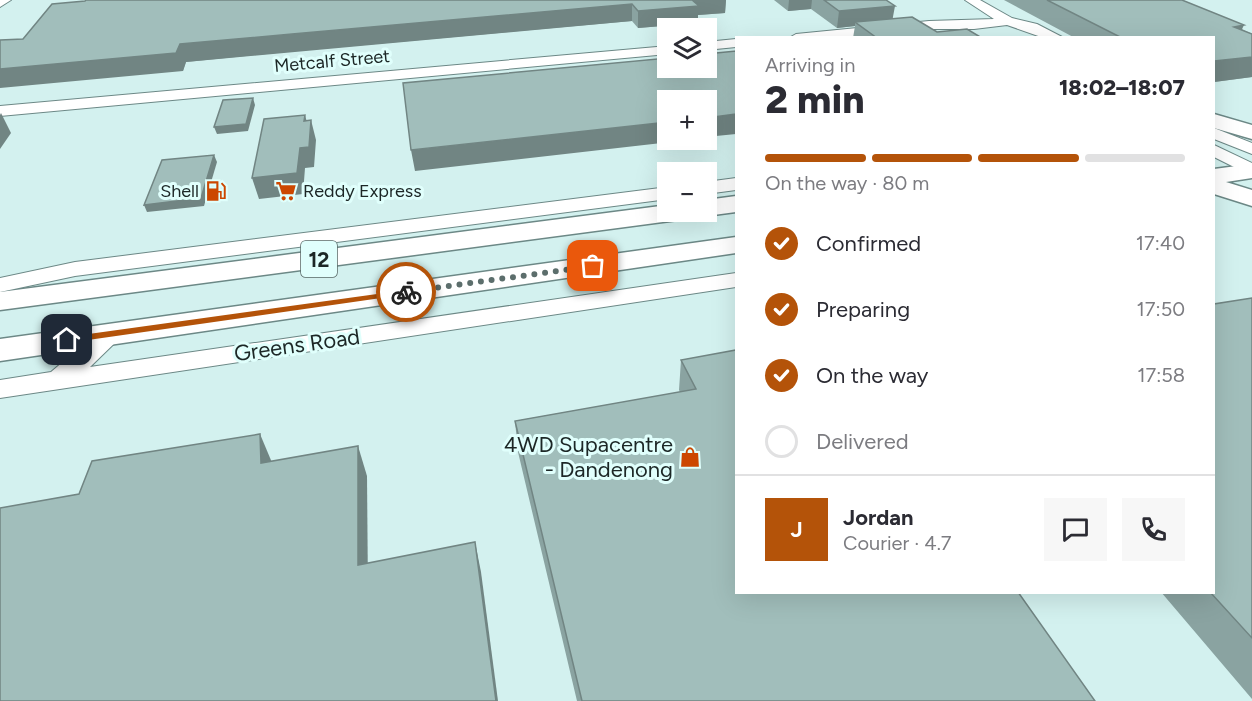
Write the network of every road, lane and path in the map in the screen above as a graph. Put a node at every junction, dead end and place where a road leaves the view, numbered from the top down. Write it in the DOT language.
graph roads {
  1 [pos="4,0"];
  2 [pos="971,0"];
  3 [pos="0,3"];
  4 [pos="1002,18"];
  5 [pos="816,36"];
  6 [pos="1016,36"];
  7 [pos="1052,36"];
  8 [pos="735,43"];
  9 [pos="717,45"];
  10 [pos="657,51"];
  11 [pos="0,111"];
  12 [pos="1252,134"];
  13 [pos="1216,137"];
  14 [pos="1252,149"];
  15 [pos="1252,170"];
  16 [pos="1215,176"];
  17 [pos="735,184"];
  18 [pos="1215,186"];
  19 [pos="717,187"];
  20 [pos="657,194"];
  21 [pos="1252,198"];
  22 [pos="735,204"];
  23 [pos="717,207"];
  24 [pos="657,215"];
  25 [pos="735,245"];
  26 [pos="735,280"];
  27 [pos="0,285"];
  28 [pos="0,302"];
  29 [pos="112,334"];
  30 [pos="0,350"];
  31 [pos="59,380"];
  32 [pos="0,389"];
  1 -- 3 [label="street"];
  2 -- 4 [label="street"];
  4 -- 5 [label="street"];
  4 -- 6 [label="street"];
  4 -- 7 [label="street"];
  8 -- 9 [label="street"];
  10 -- 11 [label="street, Metcalf Street"];
  12 -- 13 [label="main road"];
  13 -- 14 [label="street"];
  13 -- 15 [label="street"];
  15 -- 16 [label="main road"];
  17 -- 19 [label="street"];
  18 -- 21 [label="main road"];
  20 -- 27 [label="street"];
  22 -- 23 [label="main road"];
  24 -- 28 [label="main road, 12"];
  25 -- 29 [label="main road, Greens Road / 12"];
  26 -- 31 [label="street, Greens Road"];
  29 -- 30 [label="main road, Greens Road / 12"];
  29 -- 31 [label="street"];
  31 -- 32 [label="street, Greens Road"];
}
